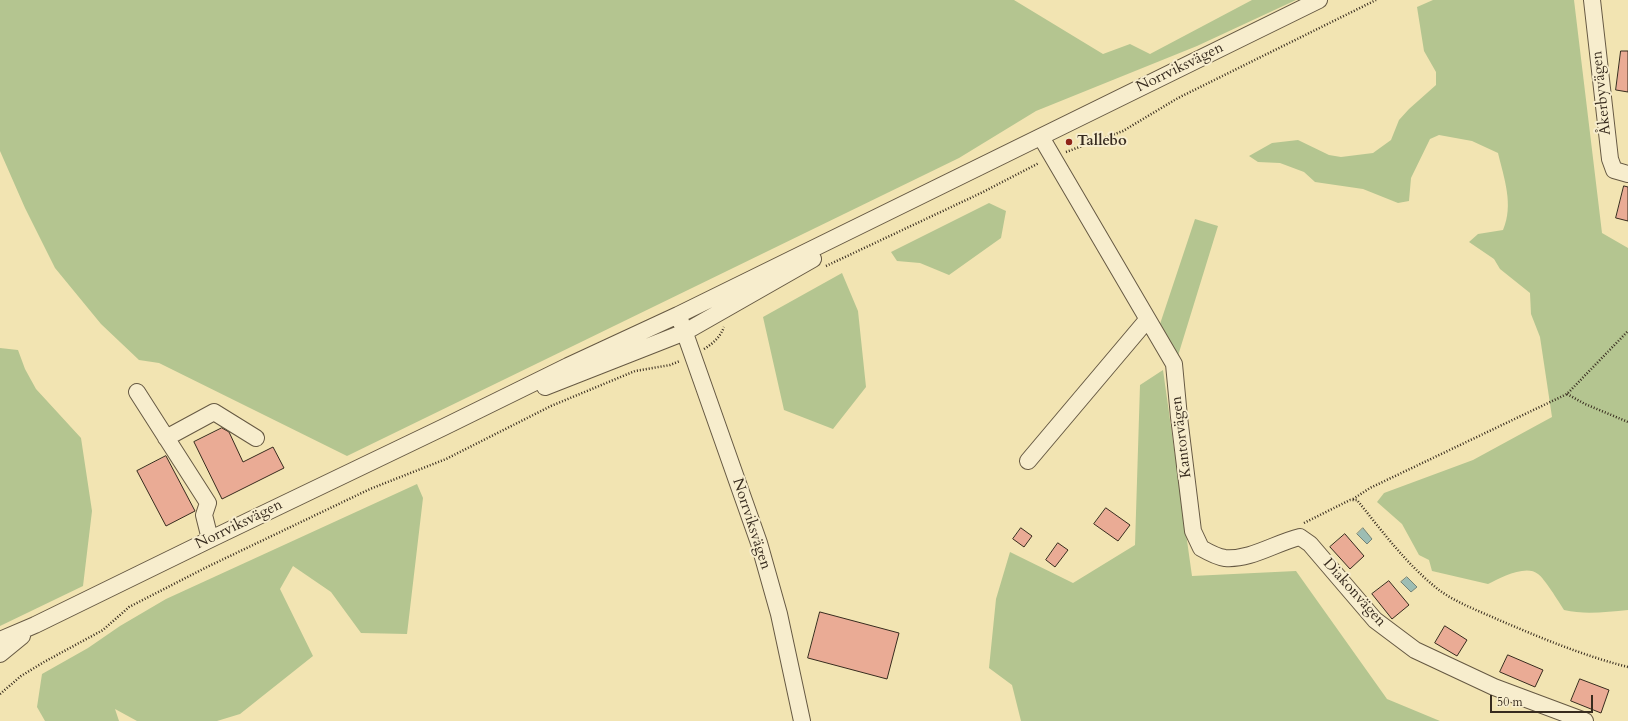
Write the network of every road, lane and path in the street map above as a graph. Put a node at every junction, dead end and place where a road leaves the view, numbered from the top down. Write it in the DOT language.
graph roads {
  1 [pos="1319,0"];
  2 [pos="1592,0"];
  3 [pos="1041,137"];
  4 [pos="1628,174"];
  5 [pos="912,200"];
  6 [pos="767,271"];
  7 [pos="678,315"];
  8 [pos="1147,320"];
  9 [pos="1628,331"];
  10 [pos="685,332"];
  11 [pos="568,366"];
  12 [pos="137,392"];
  13 [pos="1567,394"];
  14 [pos="1628,422"];
  15 [pos="444,427"];
  16 [pos="166,438"];
  17 [pos="256,438"];
  18 [pos="1028,462"];
  19 [pos="1353,499"];
  20 [pos="1300,525"];
  21 [pos="210,539"];
  22 [pos="1210,553"];
  23 [pos="35,625"];
  24 [pos="0,640"];
  25 [pos="0,654"];
  26 [pos="1628,667"];
  27 [pos="802,721"];
  28 [pos="1585,721"];
  1 -- 3 [label="street, Norrviksvägen"];
  2 -- 4 [label="street, Åkerbyvägen"];
  3 -- 5 [label="street, Norrviksvägen"];
  3 -- 8 [label="street"];
  5 -- 6 [label="street, Norrviksvägen"];
  5 -- 10 [label="street, Norrviksvägen"];
  6 -- 7 [label="street, Norrviksvägen"];
  6 -- 11 [label="street, Norrviksvägen"];
  7 -- 10 [label="street, Norrviksvägen"];
  7 -- 11 [label="street, Norrviksvägen"];
  8 -- 18 [label="street"];
  8 -- 22 [label="street, Kantorvägen"];
  9 -- 13 [label="path"];
  10 -- 15 [label="street, Norrviksvägen"];
  10 -- 27 [label="street, Norrviksvägen"];
  11 -- 15 [label="street, Norrviksvägen"];
  12 -- 16 [label="street"];
  13 -- 14 [label="path"];
  13 -- 19 [label="path"];
  15 -- 21 [label="street, Norrviksvägen"];
  16 -- 17 [label="street"];
  16 -- 21 [label="street"];
  19 -- 20 [label="path"];
  19 -- 26 [label="path"];
  21 -- 23 [label="street, Norrviksvägen"];
  22 -- 28 [label="street, Diakonvägen"];
  23 -- 24 [label="street, Norrviksvägen"];
  23 -- 25 [label="street, Norrviksvägen"];
}
